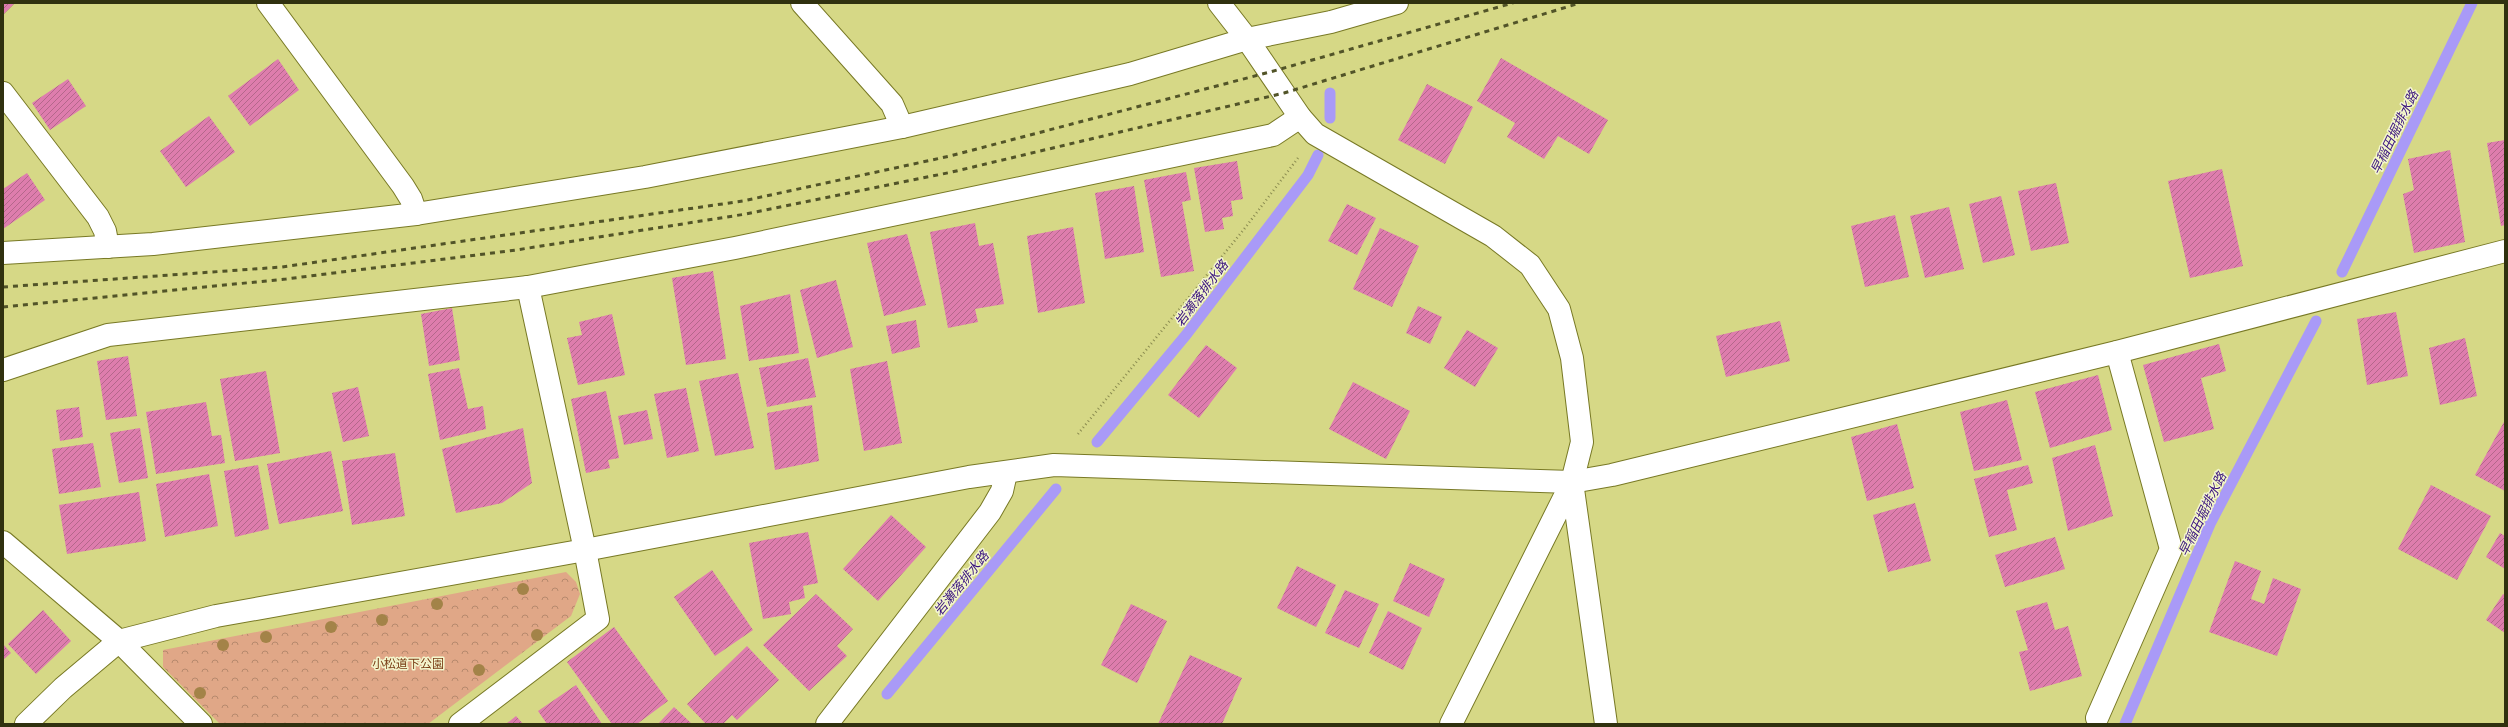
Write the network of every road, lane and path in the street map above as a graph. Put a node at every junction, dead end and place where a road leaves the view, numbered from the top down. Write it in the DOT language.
graph roads {
  1 [pos="802,3"];
  2 [pos="1219,3"];
  3 [pos="1397,3"];
  4 [pos="276,6"];
  5 [pos="1247,39"];
  6 [pos="3,93"];
  7 [pos="1300,118"];
  8 [pos="902,127"];
  9 [pos="1315,134"];
  10 [pos="416,214"];
  11 [pos="108,247"];
  12 [pos="2505,251"];
  13 [pos="3,253"];
  14 [pos="528,287"];
  15 [pos="2117,352"];
  16 [pos="3,370"];
  17 [pos="1054,465"];
  18 [pos="1006,473"];
  19 [pos="1572,482"];
  20 [pos="3,542"];
  21 [pos="585,550"];
  22 [pos="119,641"];
  23 [pos="2098,718"];
  24 [pos="26,724"];
  25 [pos="201,724"];
  26 [pos="460,724"];
  27 [pos="827,724"];
  28 [pos="1451,724"];
  29 [pos="1606,724"];
  1 -- 8 [label="street"];
  2 -- 5 [label="street"];
  3 -- 5 [label="street"];
  4 -- 10 [label="street"];
  5 -- 7 [label="street"];
  5 -- 8 [label="street"];
  6 -- 11 [label="street"];
  7 -- 9 [label="street"];
  7 -- 14 [label="street"];
  8 -- 10 [label="street"];
  9 -- 17 [label="path"];
  9 -- 19 [label="street"];
  10 -- 11 [label="street"];
  11 -- 13 [label="street"];
  12 -- 15 [label="street"];
  14 -- 16 [label="street"];
  14 -- 21 [label="street"];
  15 -- 19 [label="street"];
  15 -- 23 [label="street"];
  17 -- 18 [label="street"];
  17 -- 19 [label="street"];
  18 -- 21 [label="street"];
  18 -- 27 [label="street"];
  19 -- 28 [label="street"];
  19 -- 29 [label="street"];
  20 -- 22 [label="street"];
  21 -- 22 [label="street"];
  21 -- 26 [label="street"];
  22 -- 24 [label="street"];
  22 -- 25 [label="street"];
}
